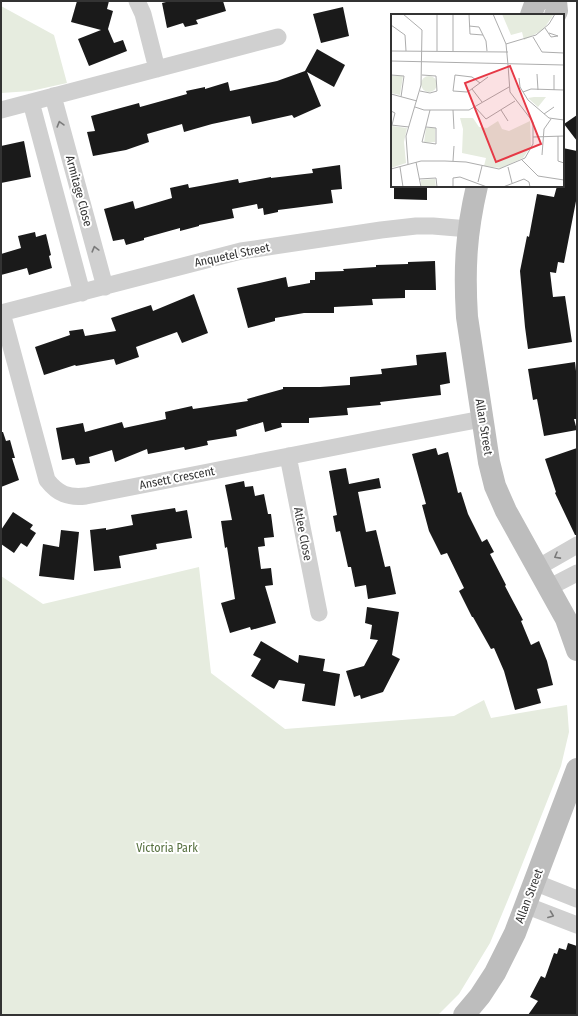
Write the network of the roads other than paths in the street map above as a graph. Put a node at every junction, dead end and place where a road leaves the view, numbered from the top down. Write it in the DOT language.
graph roads {
  1 [pos="137,1"];
  2 [pos="538,1"];
  3 [pos="556,1"];
  4 [pos="531,14"];
  5 [pos="556,14"];
  6 [pos="278,37"];
  7 [pos="157,69"];
  8 [pos="52,96"];
  9 [pos="31,102"];
  10 [pos="1,110"];
  11 [pos="477,187"];
  12 [pos="78,188"];
  13 [pos="56,195"];
  14 [pos="469,229"];
  15 [pos="105,287"];
  16 [pos="82,293"];
  17 [pos="2,313"];
  18 [pos="482,419"];
  19 [pos="288,456"];
  20 [pos="577,545"];
  21 [pos="537,568"];
  22 [pos="577,573"];
  23 [pos="548,588"];
  24 [pos="319,613"];
  25 [pos="577,650"];
  26 [pos="577,769"];
  27 [pos="534,882"];
  28 [pos="577,899"];
  29 [pos="525,905"];
  30 [pos="577,925"];
  31 [pos="464,1015"];
  1 -- 7 [label="street"];
  2 -- 4 [label="street"];
  3 -- 5 [label="street"];
  6 -- 7 [label="street"];
  7 -- 8 [label="street"];
  8 -- 9 [label="street"];
  12 -- 8 [label="street, Armitage Close, one-way"];
  9 -- 10 [label="street"];
  9 -- 13 [label="street, Armitage Close"];
  11 -- 14 [label="street, Allan Street"];
  12 -- 13 [label="street"];
  15 -- 12 [label="street, Armitage Close, one-way"];
  13 -- 16 [label="street, Armitage Close"];
  14 -- 15 [label="street, Anquetel Street"];
  14 -- 18 [label="street, Allan Street"];
  15 -- 16 [label="street, Anquetel Street"];
  16 -- 17 [label="street, Anquetel Street"];
  17 -- 19 [label="street, Ansett Crescent"];
  18 -- 19 [label="street, Ansett Crescent"];
  18 -- 21 [label="street, Allan Street"];
  19 -- 24 [label="street, Atlee Close"];
  20 -- 21 [label="street, one-way"];
  21 -- 23 [label="street, Allan Street"];
  22 -- 23 [label="street"];
  23 -- 25 [label="street, Allan Street"];
  26 -- 27 [label="street, Allan Street"];
  27 -- 28 [label="street"];
  27 -- 29 [label="street, Allan Street"];
  29 -- 30 [label="street, one-way"];
  29 -- 31 [label="street, Allan Street"];
}
